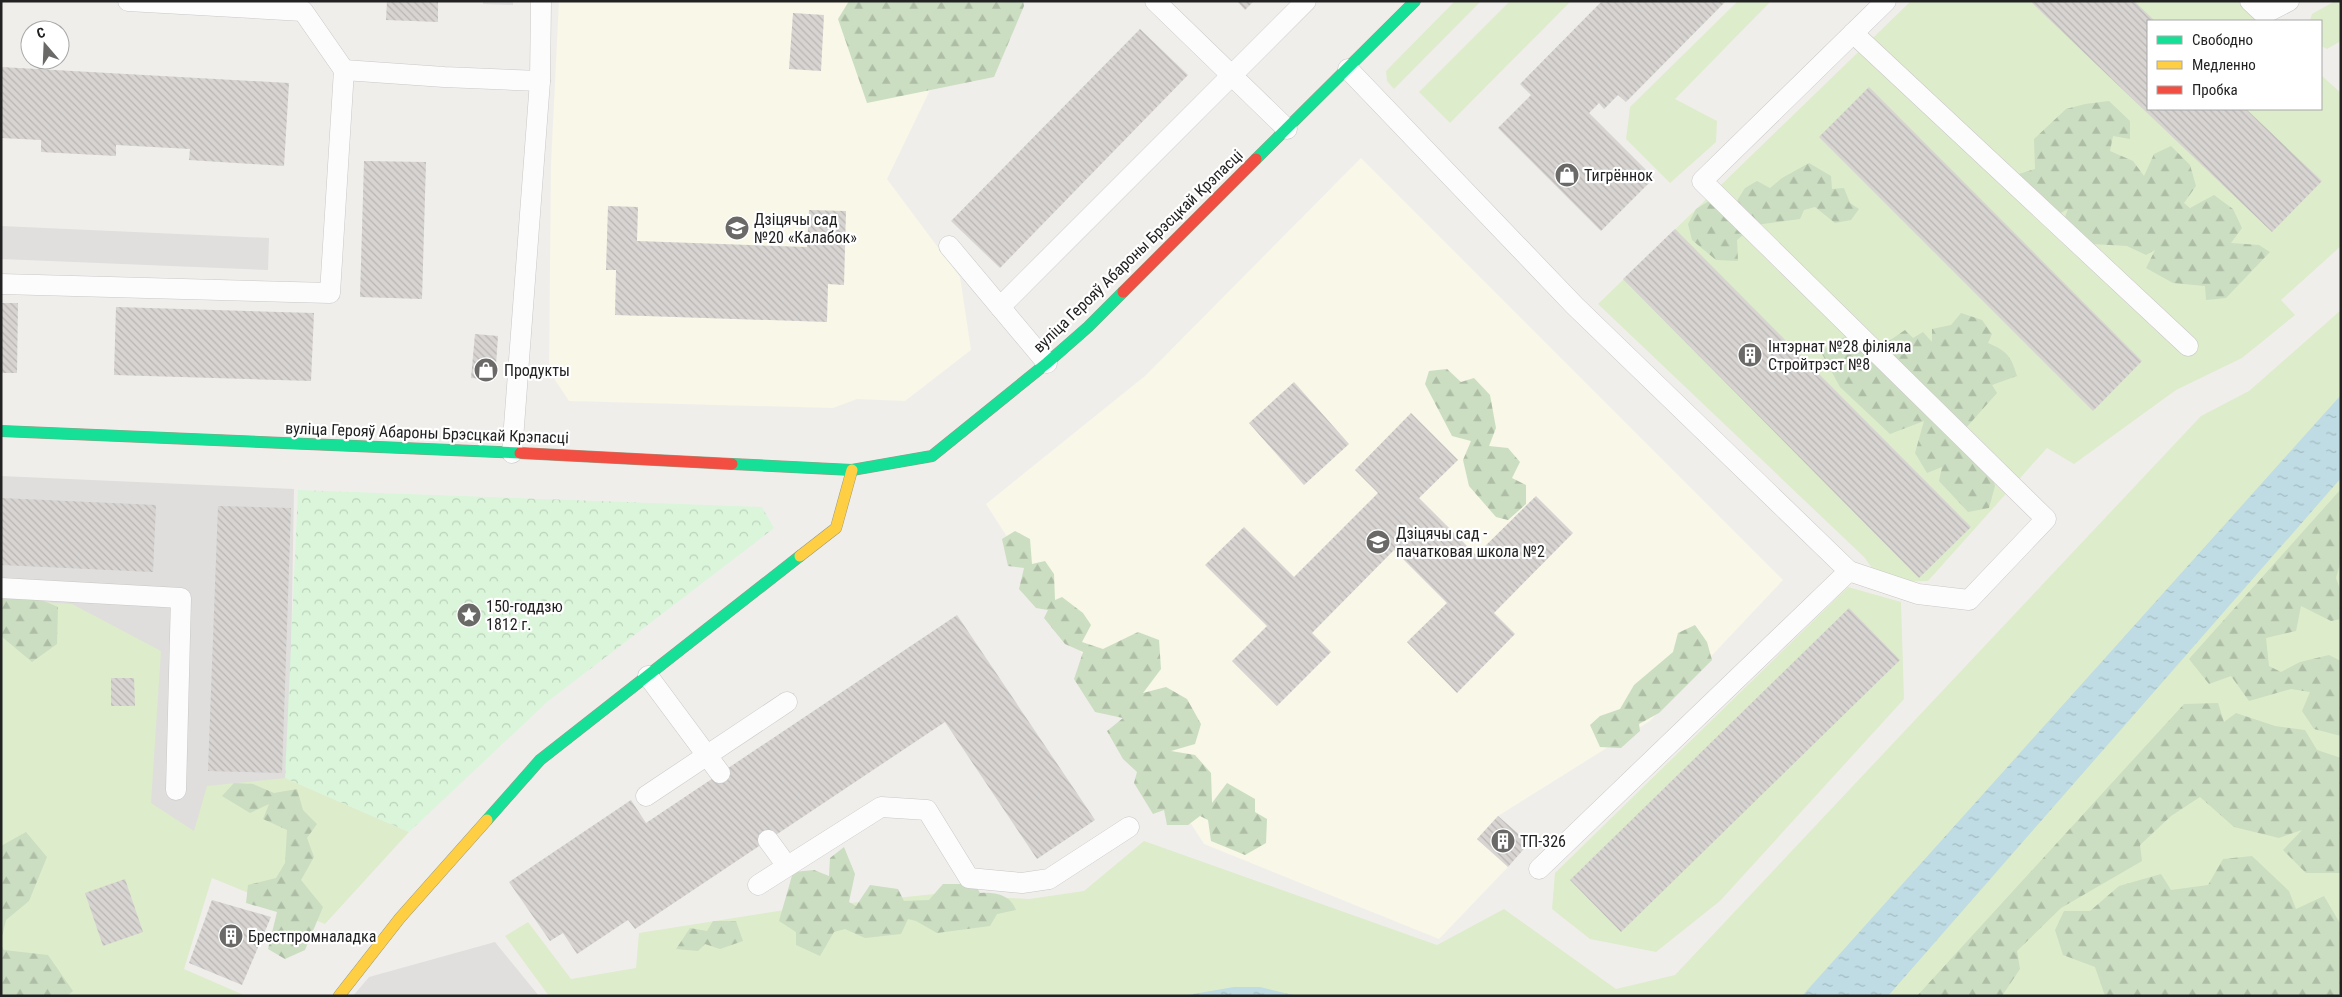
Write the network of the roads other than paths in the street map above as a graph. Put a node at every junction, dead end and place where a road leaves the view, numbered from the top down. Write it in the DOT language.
graph roads {
  1 [pos="128,1"];
  2 [pos="540,1"];
  3 [pos="1155,1"];
  4 [pos="1306,1"];
  5 [pos="1415,1"];
  6 [pos="1886,1"];
  7 [pos="2250,1"];
  8 [pos="2289,1"];
  9 [pos="1853,33"];
  10 [pos="1348,69"];
  11 [pos="344,70"];
  12 [pos="1232,76"];
  13 [pos="540,81"];
  14 [pos="1287,129"];
  15 [pos="949,246"];
  16 [pos="1,284"];
  17 [pos="1000,306"];
  18 [pos="2188,346"];
  19 [pos="1047,363"];
  20 [pos="1,431"];
  21 [pos="512,453"];
  22 [pos="852,470"];
  23 [pos="1849,571"];
  24 [pos="1,588"];
  25 [pos="648,676"];
  26 [pos="787,702"];
  27 [pos="707,755"];
  28 [pos="720,773"];
  29 [pos="176,790"];
  30 [pos="646,796"];
  31 [pos="1129,827"];
  32 [pos="768,840"];
  33 [pos="787,866"];
  34 [pos="1540,869"];
  35 [pos="758,886"];
  36 [pos="339,996"];
  1 -- 11 [label="lane"];
  2 -- 13 [label="lane"];
  3 -- 12 [label="lane"];
  4 -- 12 [label="lane"];
  5 -- 10 [label="main road, вуліца Герояў Абароны Брэсцкай Крэпасці"];
  6 -- 9 [label="lane"];
  7 -- 8 [label="lane"];
  9 -- 18 [label="lane"];
  9 -- 23 [label="lane"];
  10 -- 14 [label="main road, вуліца Герояў Абароны Брэсцкай Крэпасці"];
  10 -- 23 [label="lane"];
  11 -- 13 [label="lane"];
  11 -- 16 [label="lane"];
  12 -- 14 [label="lane"];
  12 -- 17 [label="lane"];
  13 -- 21 [label="lane"];
  14 -- 19 [label="main road, вуліца Герояў Абароны Брэсцкай Крэпасці"];
  15 -- 17 [label="lane"];
  17 -- 19 [label="lane"];
  19 -- 22 [label="main road, вуліца Герояў Абароны Брэсцкай Крэпасці"];
  20 -- 21 [label="main road, вуліца Герояў Абароны Брэсцкай Крэпасці"];
  21 -- 22 [label="main road, вуліца Герояў Абароны Брэсцкай Крэпасці"];
  22 -- 25 [label="main road"];
  23 -- 34 [label="lane"];
  24 -- 29 [label="lane"];
  25 -- 27 [label="lane"];
  25 -- 36 [label="main road"];
  26 -- 27 [label="lane"];
  27 -- 28 [label="lane"];
  27 -- 30 [label="lane"];
  31 -- 33 [label="lane"];
  32 -- 33 [label="lane"];
  33 -- 35 [label="lane"];
}
